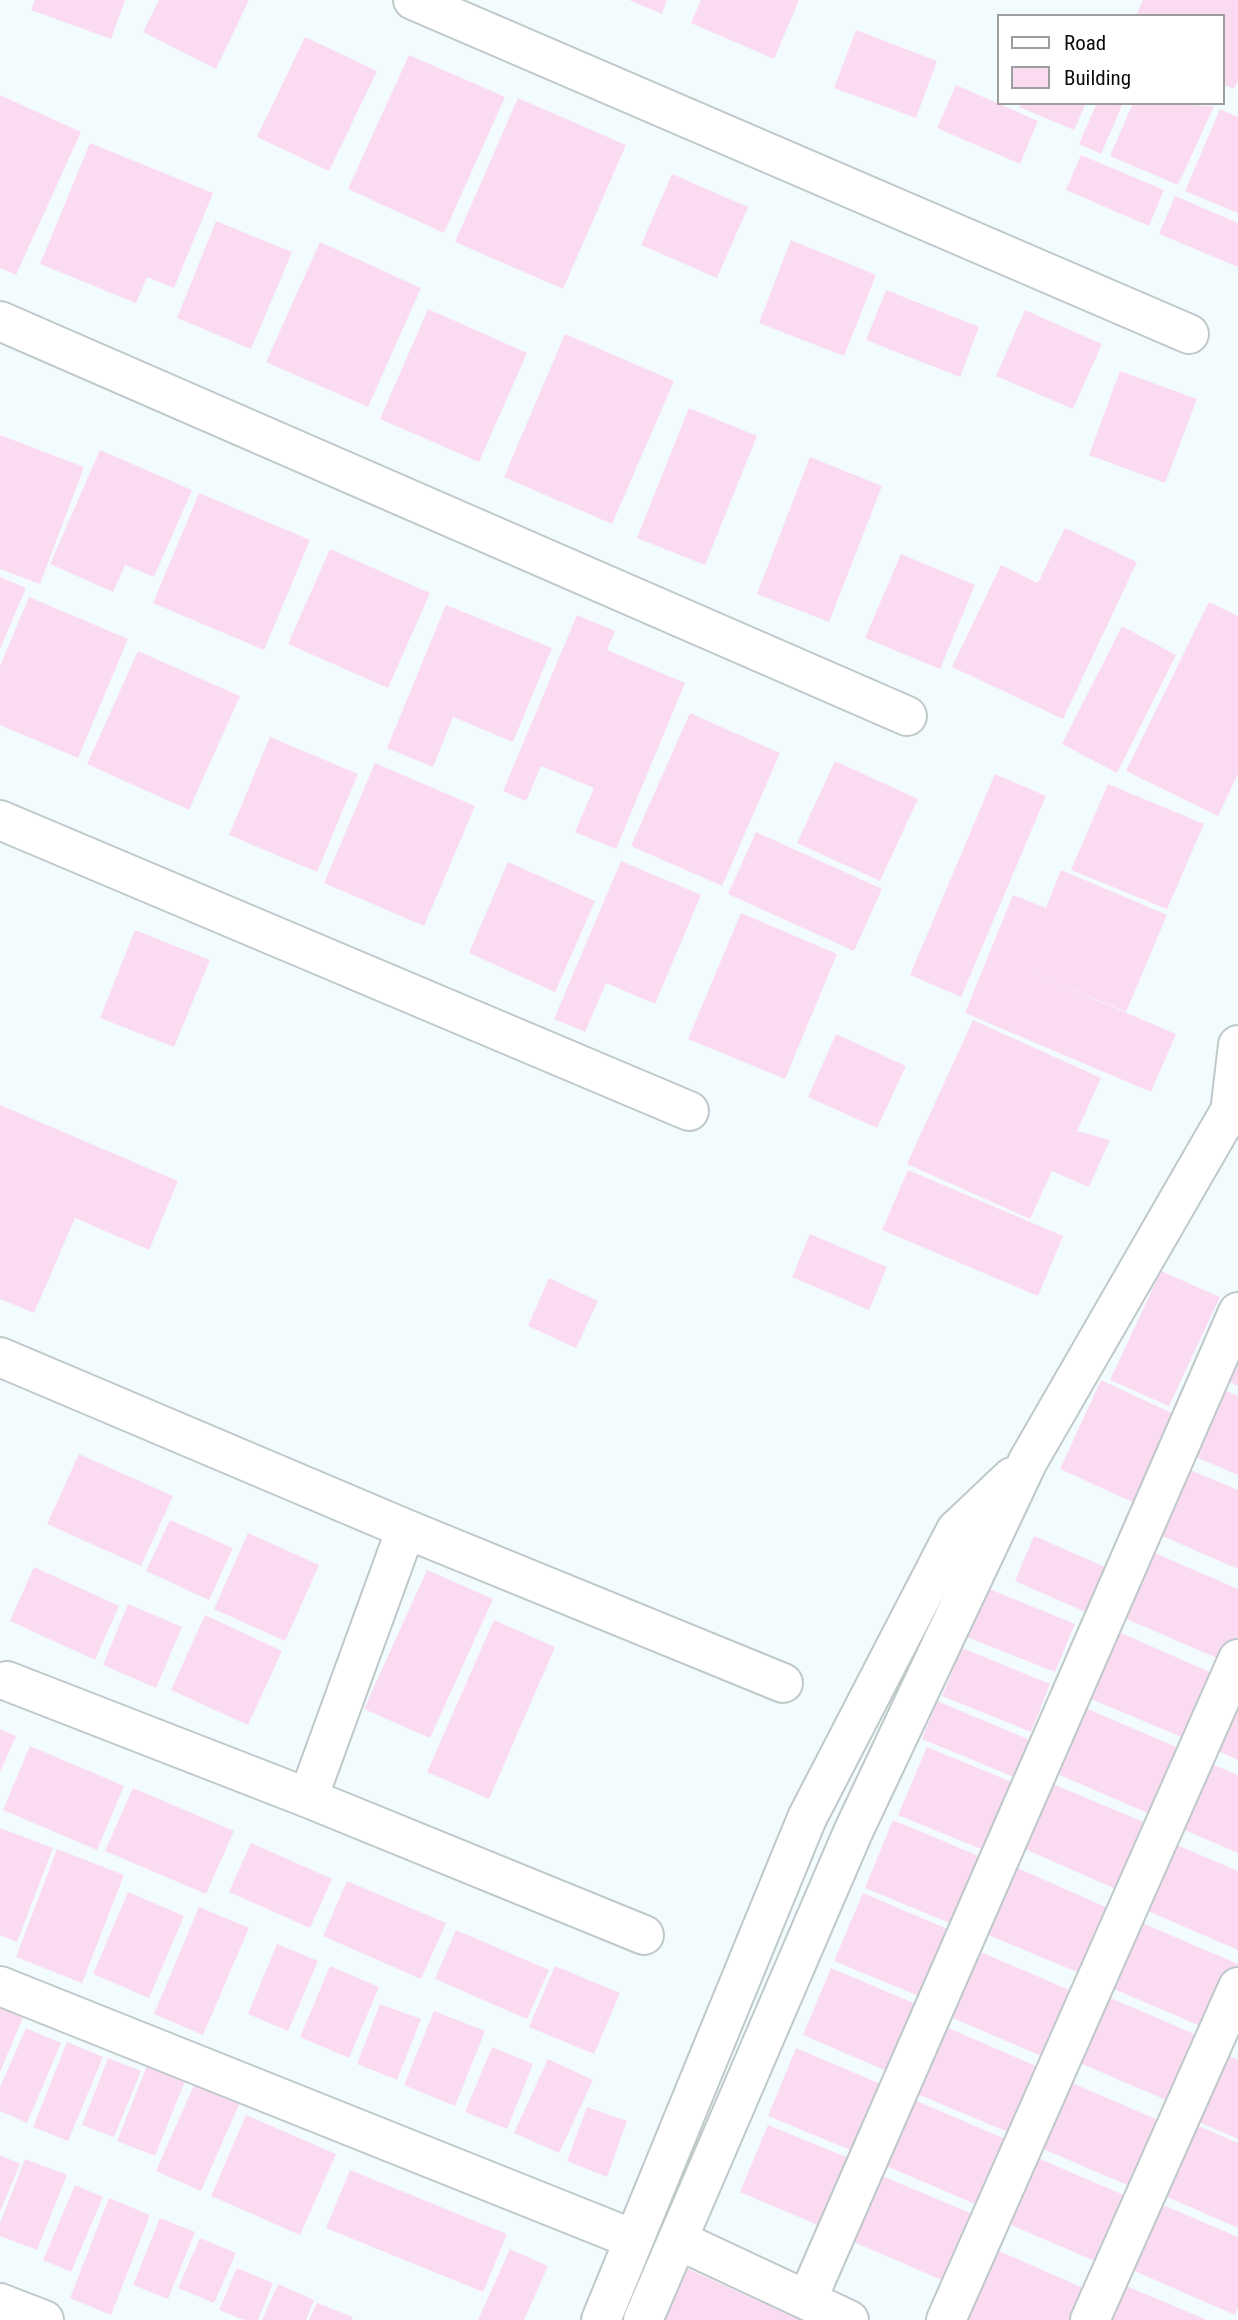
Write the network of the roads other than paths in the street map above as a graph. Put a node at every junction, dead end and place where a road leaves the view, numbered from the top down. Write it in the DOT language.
graph roads {
  1 [pos="413,0"];
  2 [pos="0,321"];
  3 [pos="1189,334"];
  4 [pos="907,716"];
  5 [pos="0,820"];
  6 [pos="1238,1045"];
  7 [pos="1236,1103"];
  8 [pos="689,1111"];
  9 [pos="1238,1312"];
  10 [pos="0,1357"];
  11 [pos="1028,1461"];
  12 [pos="405,1530"];
  13 [pos="1238,1659"];
  14 [pos="7,1681"];
  15 [pos="783,1683"];
  16 [pos="308,1798"];
  17 [pos="807,1818"];
  18 [pos="853,1832"];
  19 [pos="645,1935"];
  20 [pos="0,1986"];
  21 [pos="1238,1987"];
  22 [pos="633,2239"];
  23 [pos="678,2239"];
  24 [pos="807,2300"];
  25 [pos="0,2303"];
  26 [pos="44,2320"];
  27 [pos="601,2320"];
  28 [pos="643,2320"];
  29 [pos="849,2320"];
  30 [pos="946,2320"];
  31 [pos="1090,2320"];
  1 -- 3 [label="street"];
  2 -- 4 [label="street"];
  5 -- 8 [label="street"];
  6 -- 7 [label="street"];
  7 -- 11 [label="street"];
  9 -- 24 [label="street"];
  10 -- 12 [label="street"];
  11 -- 17 [label="street"];
  11 -- 18 [label="street"];
  12 -- 15 [label="street"];
  12 -- 16 [label="street"];
  13 -- 30 [label="street"];
  14 -- 16 [label="street"];
  16 -- 19 [label="street"];
  17 -- 18 [label="street"];
  17 -- 22 [label="street"];
  18 -- 23 [label="street"];
  20 -- 22 [label="street"];
  21 -- 31 [label="street"];
  22 -- 27 [label="street"];
  23 -- 24 [label="street"];
  23 -- 28 [label="street"];
  24 -- 29 [label="street"];
  25 -- 26 [label="street"];
}
